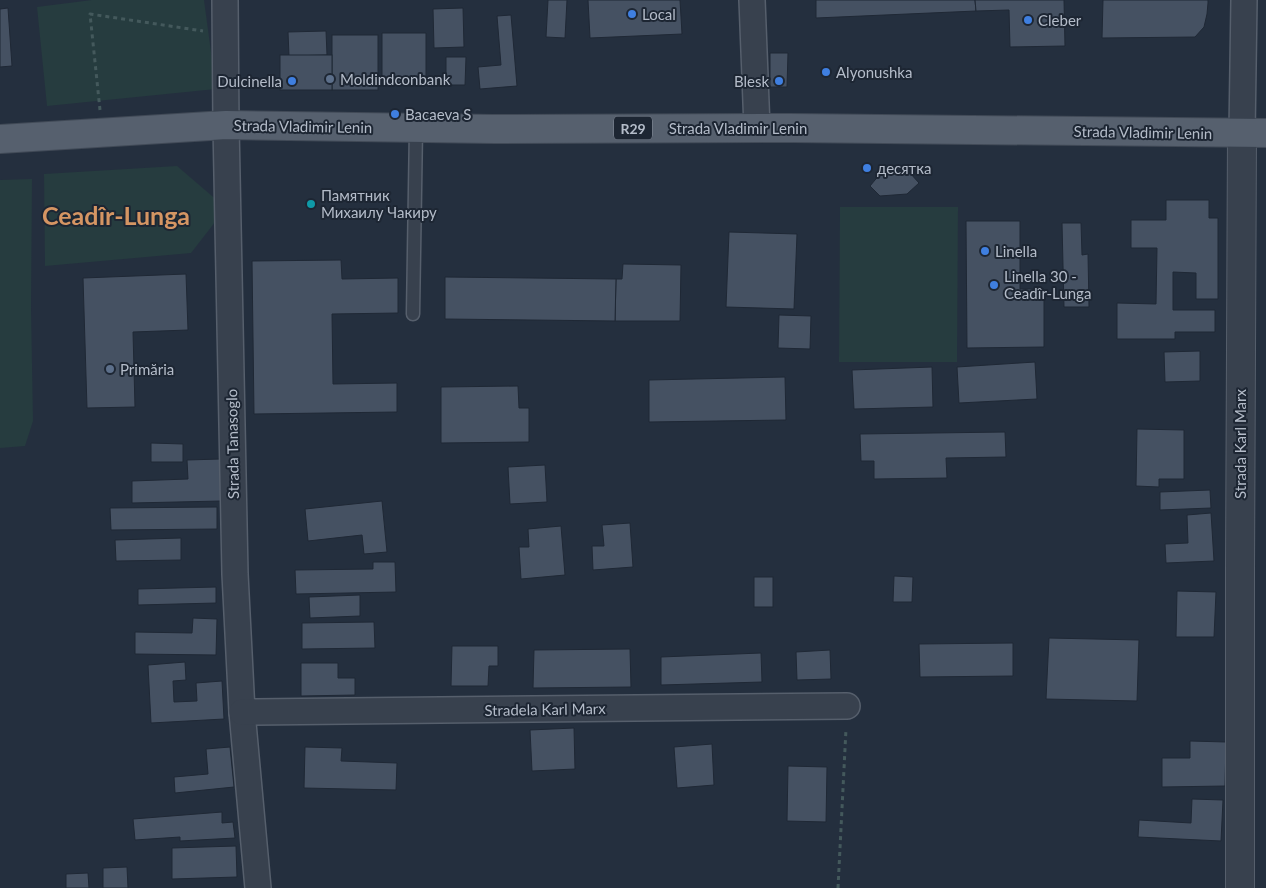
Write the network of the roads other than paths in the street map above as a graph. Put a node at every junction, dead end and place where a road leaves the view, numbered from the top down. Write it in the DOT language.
graph roads {
  1 [pos="225,0"];
  2 [pos="752,0"];
  3 [pos="1244,0"];
  4 [pos="226,125"];
  5 [pos="416,128"];
  6 [pos="757,128"];
  7 [pos="1254,133"];
  8 [pos="0,139"];
  9 [pos="413,314"];
  10 [pos="847,706"];
  11 [pos="242,712"];
  12 [pos="258,888"];
  13 [pos="1240,888"];
  1 -- 4 [label="street, Strada Tanasoglo"];
  2 -- 6 [label="street"];
  3 -- 7 [label="street, Strada Karl Marx"];
  4 -- 5 [label="main road, Strada Vladimir Lenin / R29"];
  4 -- 8 [label="main road, Strada Vladimir Lenin / R29"];
  4 -- 11 [label="street, Strada Tanasoglo"];
  5 -- 6 [label="main road, Strada Vladimir Lenin / R29"];
  5 -- 9 [label="lane"];
  6 -- 7 [label="main road, Strada Vladimir Lenin / R29"];
  7 -- 13 [label="street, Strada Karl Marx"];
  10 -- 11 [label="street, Stradela Karl Marx"];
  11 -- 12 [label="street, Strada Tanasoglo"];
}
